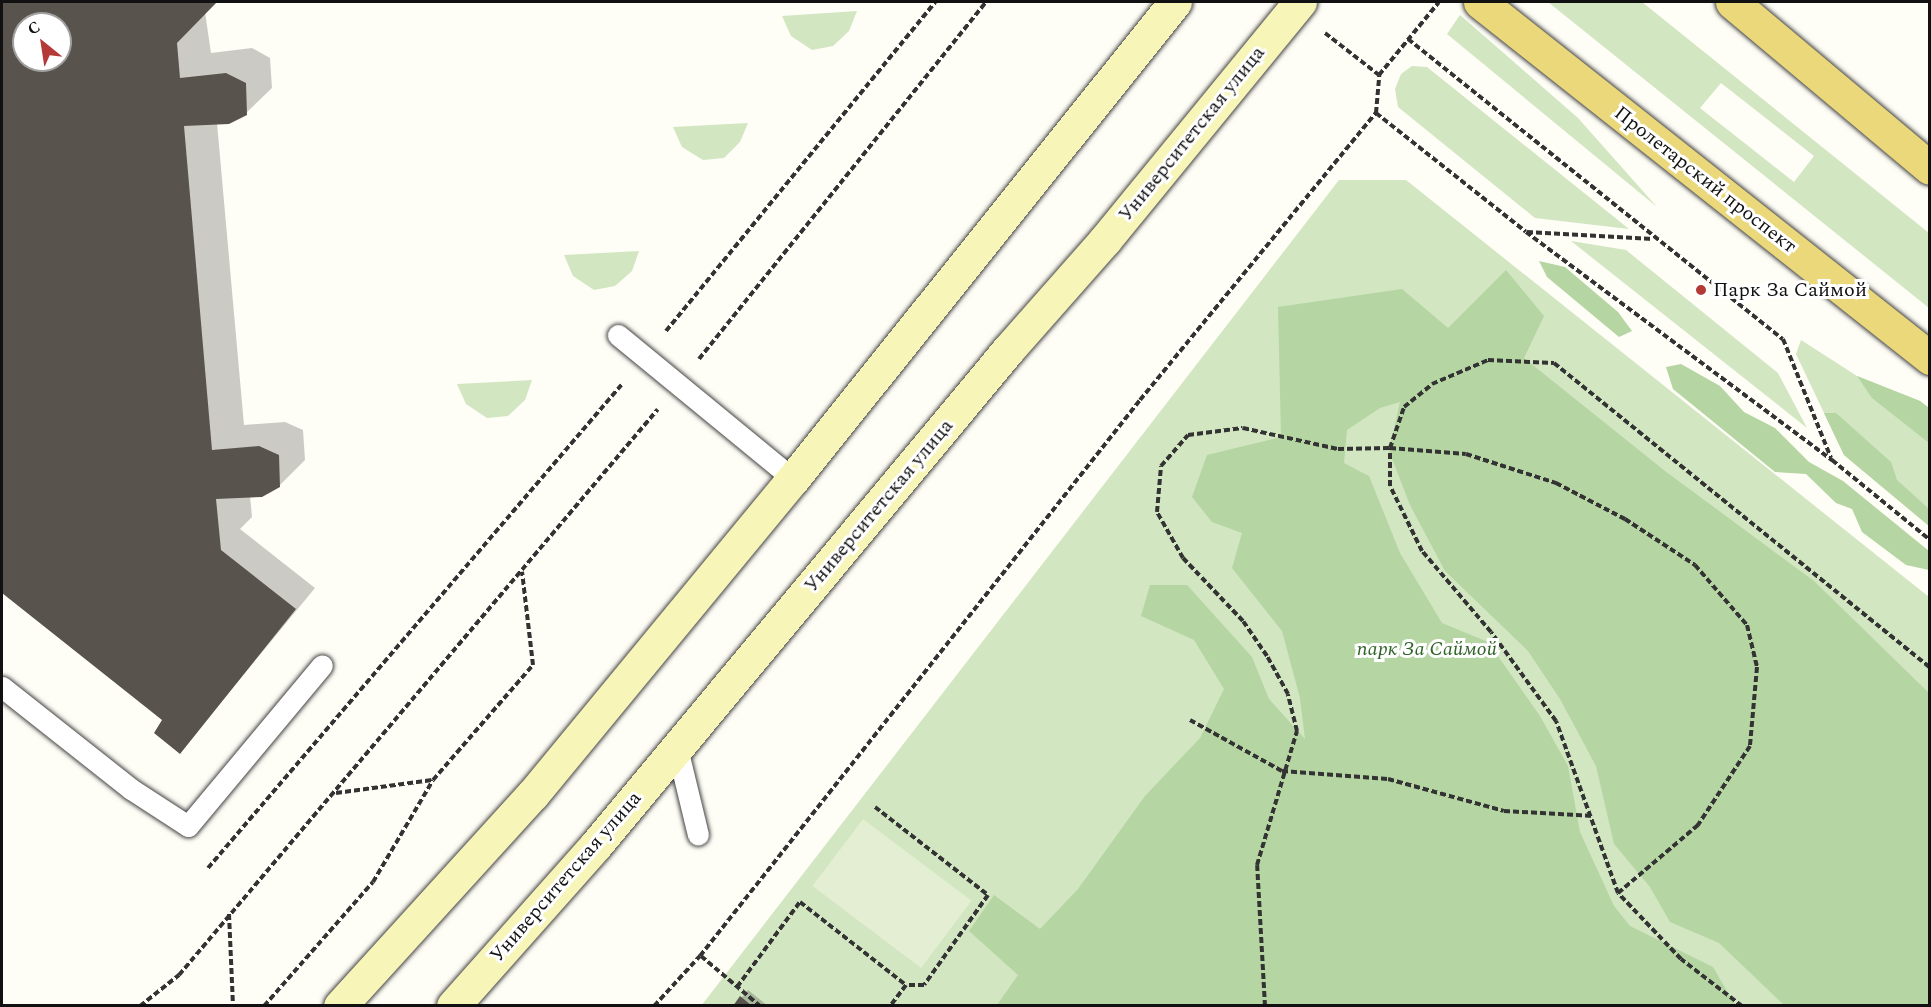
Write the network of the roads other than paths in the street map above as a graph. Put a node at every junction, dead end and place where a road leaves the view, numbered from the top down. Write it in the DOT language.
graph roads {
  1 [pos="1175,2"];
  2 [pos="1480,2"];
  3 [pos="1732,2"];
  4 [pos="1297,5"];
  5 [pos="1929,168"];
  6 [pos="618,335"];
  7 [pos="1929,358"];
  8 [pos="793,478"];
  9 [pos="322,665"];
  10 [pos="2,687"];
  11 [pos="677,748"];
  12 [pos="698,835"];
  13 [pos="340,1005"];
  14 [pos="453,1005"];
  1 -- 8 [label="main road"];
  2 -- 7 [label="main road, Пролетарский проспект"];
  3 -- 5 [label="main road"];
  4 -- 11 [label="main road, Университетская улица"];
  6 -- 8 [label="lane"];
  8 -- 13 [label="main road"];
  9 -- 10 [label="lane"];
  11 -- 12 [label="lane"];
  11 -- 14 [label="main road, Университетская улица"];
}
